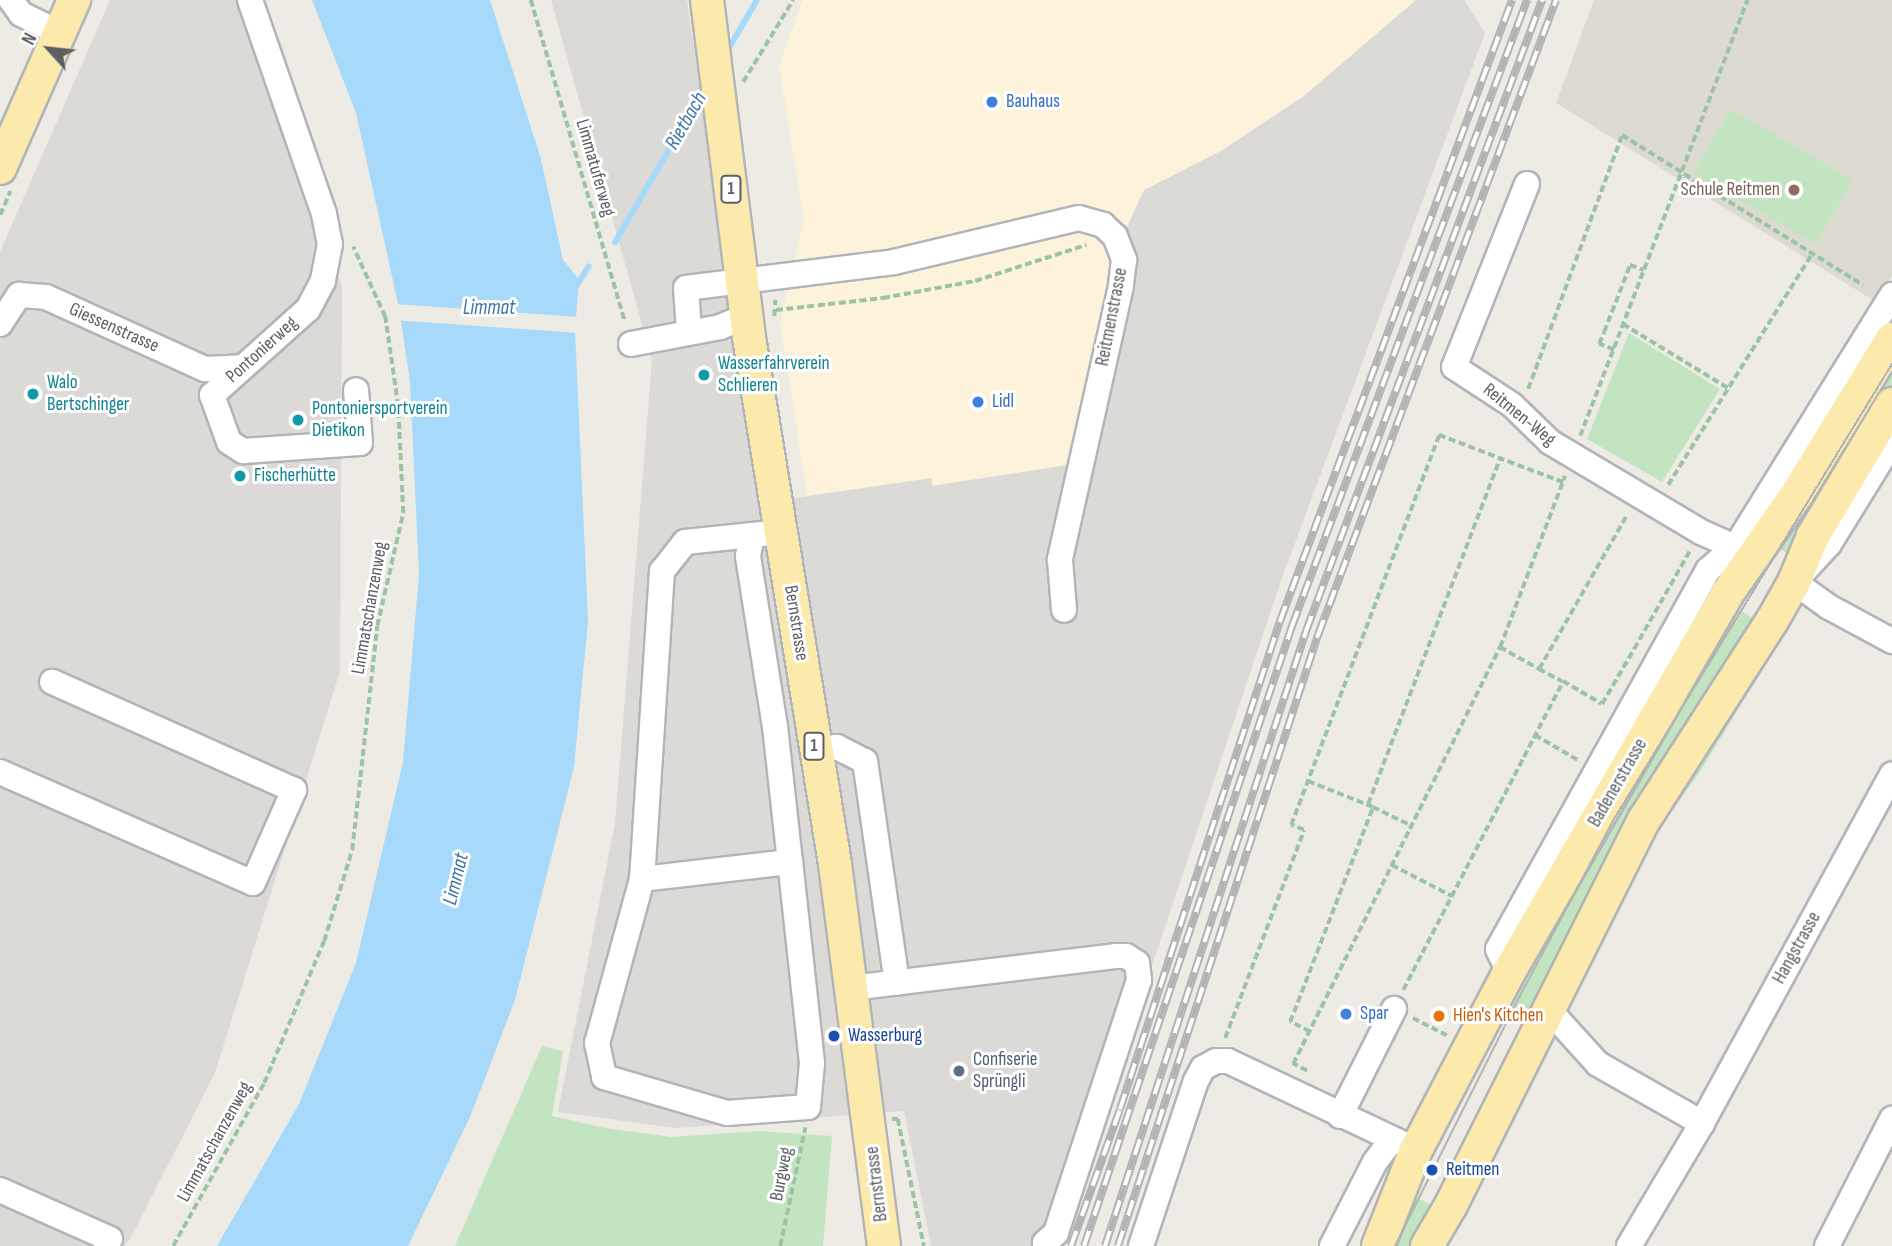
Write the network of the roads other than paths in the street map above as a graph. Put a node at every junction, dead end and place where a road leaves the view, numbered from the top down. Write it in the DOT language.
graph roads {
  1 [pos="11,0"];
  2 [pos="74,0"];
  3 [pos="250,0"];
  4 [pos="707,0"];
  5 [pos="60,33"];
  6 [pos="0,168"];
  7 [pos="1527,184"];
  8 [pos="743,282"];
  9 [pos="1892,295"];
  10 [pos="761,313"];
  11 [pos="0,324"];
  12 [pos="689,331"];
  13 [pos="1892,339"];
  14 [pos="631,344"];
  15 [pos="241,367"];
  16 [pos="356,390"];
  17 [pos="1892,404"];
  18 [pos="1892,442"];
  19 [pos="767,533"];
  20 [pos="1745,551"];
  21 [pos="1794,582"];
  22 [pos="1064,610"];
  23 [pos="1892,641"];
  24 [pos="52,682"];
  25 [pos="815,750"];
  26 [pos="0,772"];
  27 [pos="1892,774"];
  28 [pos="790,862"];
  29 [pos="642,879"];
  30 [pos="897,982"];
  31 [pos="851,988"];
  32 [pos="1394,1009"];
  33 [pos="1549,1010"];
  34 [pos="1340,1116"];
  35 [pos="1892,1119"];
  36 [pos="1702,1123"];
  37 [pos="1403,1146"];
  38 [pos="0,1191"];
  39 [pos="1045,1243"];
  40 [pos="106,1246"];
  41 [pos="884,1246"];
  42 [pos="1141,1246"];
  43 [pos="1332,1246"];
  44 [pos="1378,1246"];
  45 [pos="1427,1246"];
  46 [pos="1629,1246"];
  47 [pos="1827,1246"];
  1 -- 5 [label="street"];
  2 -- 5 [label="main road"];
  3 -- 15 [label="street, Pontonierweg"];
  4 -- 8 [label="main road, Bernstrasse / 1"];
  5 -- 6 [label="main road"];
  7 -- 20 [label="street, Reitmen-Weg"];
  8 -- 10 [label="main road, Bernstrasse / 1"];
  8 -- 12 [label="street"];
  8 -- 22 [label="street, Reitmenstrasse"];
  9 -- 20 [label="street"];
  10 -- 12 [label="street"];
  10 -- 19 [label="main road, Bernstrasse / 1"];
  11 -- 15 [label="street, Giessenstrasse"];
  12 -- 14 [label="street"];
  13 -- 20 [label="main road, Badenerstrasse"];
  15 -- 16 [label="street, Pontonierweg"];
  17 -- 21 [label="main road"];
  18 -- 21 [label="street"];
  19 -- 25 [label="main road, Bernstrasse / 1"];
  19 -- 28 [label="street"];
  19 -- 29 [label="street"];
  20 -- 21 [label="main road"];
  20 -- 37 [label="main road, Badenerstrasse"];
  21 -- 23 [label="street"];
  21 -- 33 [label="main road"];
  24 -- 26 [label="street"];
  25 -- 30 [label="street"];
  25 -- 31 [label="main road, Bernstrasse / 1"];
  27 -- 36 [label="street, Hangstrasse"];
  28 -- 29 [label="street"];
  28 -- 29 [label="street"];
  30 -- 31 [label="street"];
  30 -- 39 [label="street"];
  31 -- 41 [label="main road, Bernstrasse / 1"];
  32 -- 34 [label="street"];
  33 -- 36 [label="street"];
  33 -- 45 [label="main road"];
  34 -- 37 [label="street"];
  34 -- 42 [label="street"];
  35 -- 47 [label="street"];
  36 -- 46 [label="street, Hangstrasse"];
  37 -- 43 [label="street"];
  37 -- 44 [label="main road, Badenerstrasse"];
  38 -- 40 [label="street"];
}
